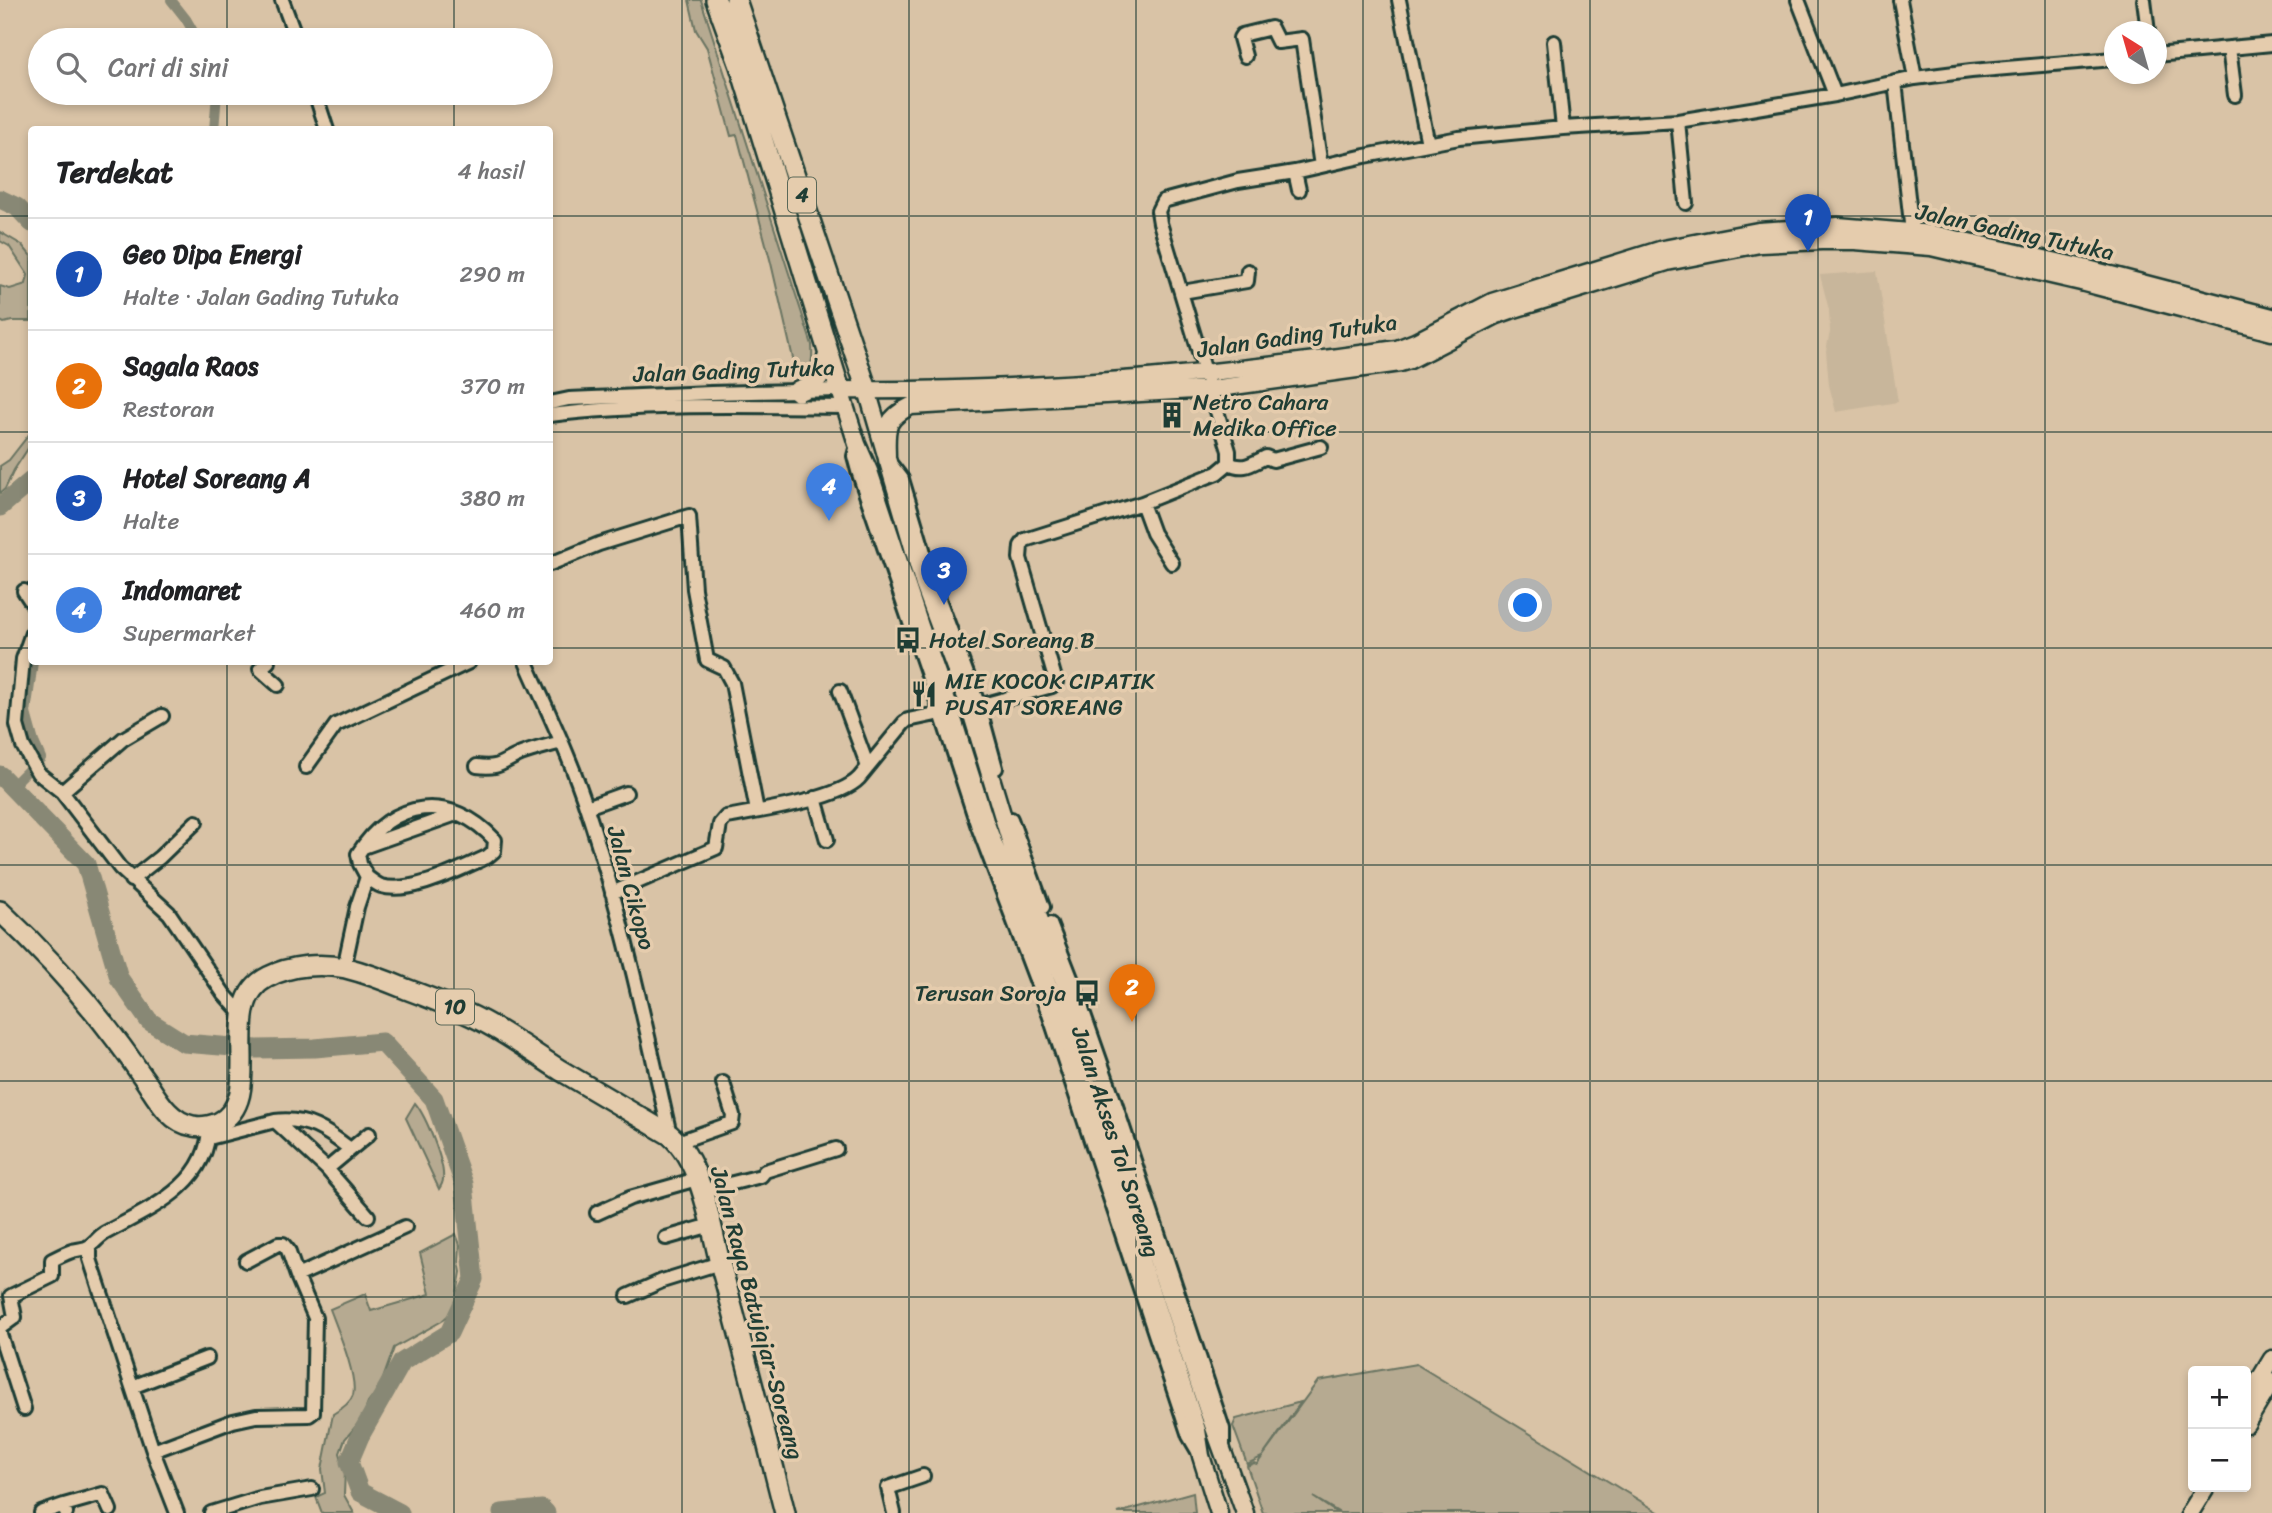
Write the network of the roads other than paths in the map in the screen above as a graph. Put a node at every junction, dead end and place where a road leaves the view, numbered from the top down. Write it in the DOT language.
graph roads {
  1 [pos="282,0"];
  2 [pos="716,0"];
  3 [pos="736,0"];
  4 [pos="1399,0"];
  5 [pos="1798,0"];
  6 [pos="1900,0"];
  7 [pos="2144,0"];
  8 [pos="2147,21"];
  9 [pos="292,28"];
  10 [pos="1554,42"];
  11 [pos="2272,44"];
  12 [pos="2229,48"];
  13 [pos="2167,54"];
  14 [pos="1245,56"];
  15 [pos="2104,61"];
  16 [pos="1915,78"];
  17 [pos="1895,82"];
  18 [pos="1835,95"];
  19 [pos="2235,95"];
  20 [pos="319,105"];
  21 [pos="1678,121"];
  22 [pos="326,126"];
  23 [pos="1563,128"];
  24 [pos="1428,144"];
  25 [pos="1321,166"];
  26 [pos="1294,172"];
  27 [pos="1299,190"];
  28 [pos="1686,203"];
  29 [pos="1912,232"];
  30 [pos="1248,271"];
  31 [pos="1182,292"];
  32 [pos="2183,301"];
  33 [pos="2272,317"];
  34 [pos="2272,332"];
  35 [pos="829,354"];
  36 [pos="1207,372"];
  37 [pos="1212,389"];
  38 [pos="798,391"];
  39 [pos="843,398"];
  40 [pos="869,398"];
  41 [pos="553,402"];
  42 [pos="553,415"];
  43 [pos="857,444"];
  44 [pos="1321,447"];
  45 [pos="887,460"];
  46 [pos="1229,463"];
  47 [pos="1142,503"];
  48 [pos="553,563"];
  49 [pos="1172,563"];
  50 [pos="24,591"];
  51 [pos="28,597"];
  52 [pos="28,645"];
  53 [pos="265,665"];
  54 [pos="463,665"];
  55 [pos="527,665"];
  56 [pos="278,685"];
  57 [pos="840,691"];
  58 [pos="979,706"];
  59 [pos="942,713"];
  60 [pos="162,716"];
  61 [pos="561,742"];
  62 [pos="477,766"];
  63 [pos="306,767"];
  64 [pos="867,767"];
  65 [pos="62,792"];
  66 [pos="626,793"];
  67 [pos="815,798"];
  68 [pos="587,807"];
  69 [pos="757,811"];
  70 [pos="456,814"];
  71 [pos="196,822"];
  72 [pos="981,823"];
  73 [pos="827,840"];
  74 [pos="363,847"];
  75 [pos="1023,867"];
  76 [pos="367,877"];
  77 [pos="131,880"];
  78 [pos="612,893"];
  79 [pos="0,911"];
  80 [pos="344,968"];
  81 [pos="243,1018"];
  82 [pos="723,1083"];
  83 [pos="1098,1104"];
  84 [pos="275,1121"];
  85 [pos="209,1132"];
  86 [pos="369,1134"];
  87 [pos="674,1138"];
  88 [pos="351,1149"];
  89 [pos="836,1149"];
  90 [pos="327,1169"];
  91 [pos="699,1185"];
  92 [pos="597,1213"];
  93 [pos="368,1216"];
  94 [pos="710,1225"];
  95 [pos="405,1227"];
  96 [pos="666,1238"];
  97 [pos="90,1247"];
  98 [pos="246,1261"];
  99 [pos="720,1263"];
  100 [pos="297,1276"];
  101 [pos="628,1296"];
  102 [pos="0,1328"];
  103 [pos="0,1334"];
  104 [pos="207,1358"];
  105 [pos="2272,1359"];
  106 [pos="2272,1381"];
  107 [pos="132,1387"];
  108 [pos="2251,1394"];
  109 [pos="24,1409"];
  110 [pos="2251,1416"];
  111 [pos="1223,1448"];
  112 [pos="153,1451"];
  113 [pos="1201,1456"];
  114 [pos="923,1476"];
  115 [pos="312,1489"];
  116 [pos="2190,1492"];
  117 [pos="2203,1492"];
  118 [pos="65,1509"];
  119 [pos="110,1510"];
  120 [pos="1218,1511"];
  121 [pos="41,1513"];
  122 [pos="177,1513"];
  123 [pos="211,1513"];
  124 [pos="785,1513"];
  125 [pos="894,1513"];
  126 [pos="1245,1513"];
  127 [pos="2178,1513"];
  128 [pos="2190,1513"];
  1 -- 9 [label="street"];
  2 -- 35 [label="highway, 4"];
  3 -- 40 [label="highway, 4"];
  4 -- 24 [label="street"];
  5 -- 18 [label="street"];
  6 -- 16 [label="street"];
  7 -- 8 [label="street"];
  10 -- 23 [label="street"];
  11 -- 12 [label="street"];
  12 -- 13 [label="street"];
  12 -- 19 [label="street"];
  14 -- 25 [label="street"];
  15 -- 16 [label="street"];
  16 -- 17 [label="street"];
  17 -- 18 [label="street"];
  17 -- 29 [label="street"];
  18 -- 21 [label="street"];
  20 -- 22 [label="street"];
  21 -- 23 [label="street"];
  21 -- 28 [label="street"];
  23 -- 24 [label="street"];
  24 -- 25 [label="street"];
  25 -- 26 [label="street"];
  26 -- 27 [label="street"];
  26 -- 31 [label="street"];
  29 -- 32 [label="main road, Jalan Gading Tutuka"];
  29 -- 36 [label="main road, Jalan Gading Tutuka"];
  30 -- 31 [label="street"];
  31 -- 36 [label="street"];
  32 -- 33 [label="main road, Jalan Gading Tutuka"];
  32 -- 34 [label="main road, Jalan Gading Tutuka"];
  32 -- 37 [label="main road, Jalan Gading Tutuka"];
  35 -- 38 [label="highway"];
  35 -- 39 [label="highway, 4"];
  36 -- 37 [label="street"];
  36 -- 40 [label="main road, Jalan Gading Tutuka"];
  37 -- 45 [label="main road, Jalan Gading Tutuka"];
  37 -- 46 [label="street"];
  38 -- 39 [label="street, Jalan Gading Tutuka"];
  38 -- 41 [label="street, Jalan Gading Tutuka"];
  39 -- 40 [label="main road, Jalan Gading Tutuka"];
  39 -- 42 [label="street, Jalan Gading Tutuka"];
  39 -- 43 [label="main road, Jalan Akses Tol Soreang"];
  40 -- 45 [label="main road, Jalan Akses Tol Soreang"];
  43 -- 59 [label="street, Jalan Akses Tol Soreang"];
  43 -- 72 [label="main road, Jalan Akses Tol Soreang"];
  44 -- 46 [label="street"];
  45 -- 58 [label="street, Jalan Akses Tol Soreang"];
  45 -- 75 [label="main road, Jalan Akses Tol Soreang"];
  46 -- 47 [label="street"];
  47 -- 49 [label="street"];
  47 -- 58 [label="street"];
  48 -- 69 [label="street"];
  50 -- 51 [label="street"];
  52 -- 65 [label="street"];
  53 -- 56 [label="street"];
  54 -- 63 [label="street"];
  55 -- 61 [label="street, Jalan Cikopo"];
  57 -- 64 [label="street"];
  58 -- 75 [label="street, Jalan Akses Tol Soreang"];
  59 -- 64 [label="street"];
  59 -- 72 [label="street, Jalan Akses Tol Soreang"];
  60 -- 65 [label="street"];
  61 -- 62 [label="street"];
  61 -- 68 [label="street, Jalan Cikopo"];
  64 -- 67 [label="street"];
  65 -- 77 [label="street"];
  66 -- 68 [label="street"];
  67 -- 69 [label="street"];
  67 -- 73 [label="street"];
  68 -- 78 [label="street, Jalan Cikopo"];
  69 -- 78 [label="street"];
  70 -- 74 [label="street"];
  70 -- 74 [label="street"];
  70 -- 76 [label="street"];
  71 -- 77 [label="street"];
  72 -- 83 [label="main road, Jalan Akses Tol Soreang"];
  72 -- 113 [label="street, Jalan Akses Tol Soreang"];
  74 -- 76 [label="street"];
  75 -- 83 [label="main road, Jalan Akses Tol Soreang"];
  75 -- 111 [label="street, Jalan Akses Tol Soreang"];
  76 -- 80 [label="street"];
  77 -- 81 [label="street"];
  78 -- 87 [label="street, Jalan Cikopo"];
  79 -- 85 [label="highway"];
  80 -- 81 [label="highway, 10"];
  80 -- 87 [label="highway, 10"];
  81 -- 85 [label="highway, 10"];
  82 -- 87 [label="street"];
  83 -- 111 [label="main road, Jalan Akses Tol Soreang"];
  83 -- 113 [label="main road, Jalan Akses Tol Soreang"];
  84 -- 85 [label="street"];
  84 -- 88 [label="street"];
  84 -- 90 [label="street"];
  85 -- 97 [label="street"];
  86 -- 88 [label="street"];
  87 -- 91 [label="highway, Jalan Raya Batujajar-Soreang"];
  88 -- 90 [label="street"];
  89 -- 91 [label="street"];
  90 -- 93 [label="street"];
  91 -- 92 [label="street"];
  91 -- 94 [label="highway, Jalan Raya Batujajar-Soreang"];
  94 -- 96 [label="street"];
  94 -- 99 [label="highway, Jalan Raya Batujajar-Soreang"];
  95 -- 100 [label="street"];
  97 -- 102 [label="street"];
  97 -- 107 [label="street"];
  98 -- 100 [label="street"];
  99 -- 101 [label="street"];
  99 -- 124 [label="highway, Jalan Raya Batujajar-Soreang"];
  100 -- 112 [label="street"];
  103 -- 109 [label="street"];
  104 -- 107 [label="street"];
  105 -- 108 [label="main road"];
  106 -- 110 [label="main road"];
  107 -- 112 [label="street"];
  111 -- 126 [label="main road, Jalan Akses Tol Soreang"];
  112 -- 122 [label="street"];
  113 -- 120 [label="main road, Jalan Akses Tol Soreang"];
  114 -- 125 [label="street"];
  115 -- 123 [label="street"];
  116 -- 127 [label="main road"];
  117 -- 128 [label="main road"];
  118 -- 119 [label="street"];
  118 -- 121 [label="street"];
}
